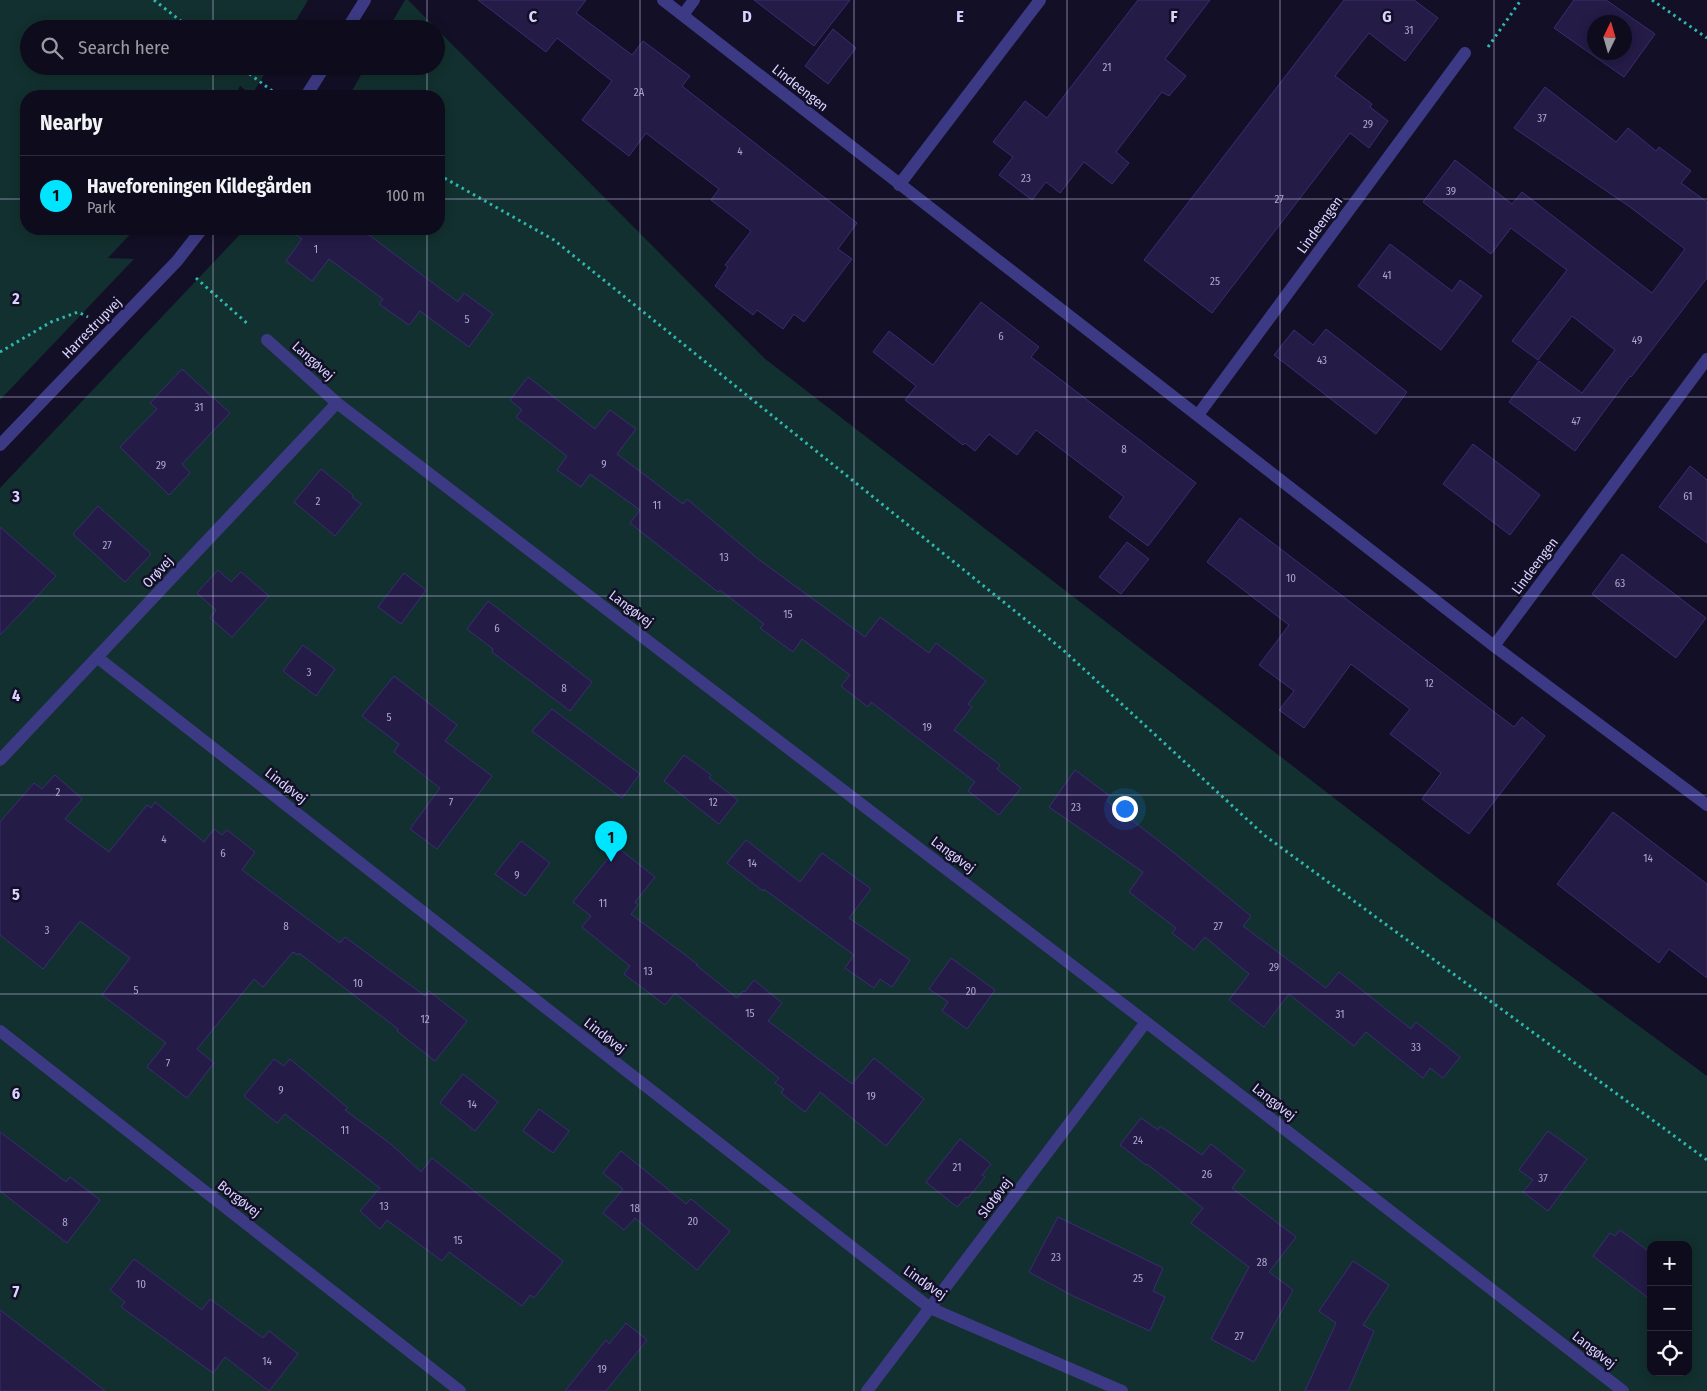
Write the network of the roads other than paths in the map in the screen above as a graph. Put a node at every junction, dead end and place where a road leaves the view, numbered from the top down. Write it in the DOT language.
graph roads {
  1 [pos="365,0"];
  2 [pos="663,0"];
  3 [pos="694,0"];
  4 [pos="1040,0"];
  5 [pos="683,15"];
  6 [pos="353,20"];
  7 [pos="1466,53"];
  8 [pos="319,75"];
  9 [pos="310,90"];
  10 [pos="899,185"];
  11 [pos="197,235"];
  12 [pos="267,340"];
  13 [pos="1707,359"];
  14 [pos="337,403"];
  15 [pos="1198,415"];
  16 [pos="0,445"];
  17 [pos="1494,646"];
  18 [pos="98,658"];
  19 [pos="0,760"];
  20 [pos="1707,805"];
  21 [pos="1146,1022"];
  22 [pos="0,1031"];
  23 [pos="930,1308"];
  24 [pos="460,1391"];
  25 [pos="867,1391"];
  26 [pos="1122,1391"];
  27 [pos="1623,1391"];
  1 -- 6 [label="street"];
  2 -- 5 [label="street, Lindeengen"];
  3 -- 5 [label="street"];
  4 -- 10 [label="street"];
  5 -- 10 [label="street, Lindeengen"];
  7 -- 15 [label="street, Lindeengen"];
  8 -- 9 [label="street"];
  10 -- 15 [label="street, Lindeengen"];
  11 -- 16 [label="street, Harrestrupvej"];
  12 -- 14 [label="street, Langøvej"];
  13 -- 17 [label="street, Lindeengen"];
  14 -- 18 [label="street, Orøvej"];
  14 -- 21 [label="street, Langøvej"];
  15 -- 17 [label="street, Lindeengen"];
  17 -- 20 [label="street, Lindeengen"];
  18 -- 19 [label="street, Orøvej"];
  18 -- 23 [label="street, Lindøvej"];
  21 -- 23 [label="street, Slotøvej"];
  21 -- 27 [label="street, Langøvej"];
  22 -- 24 [label="street, Borgøvej"];
  23 -- 25 [label="street, Slotøvej"];
  23 -- 26 [label="street, Lindøvej"];
}
